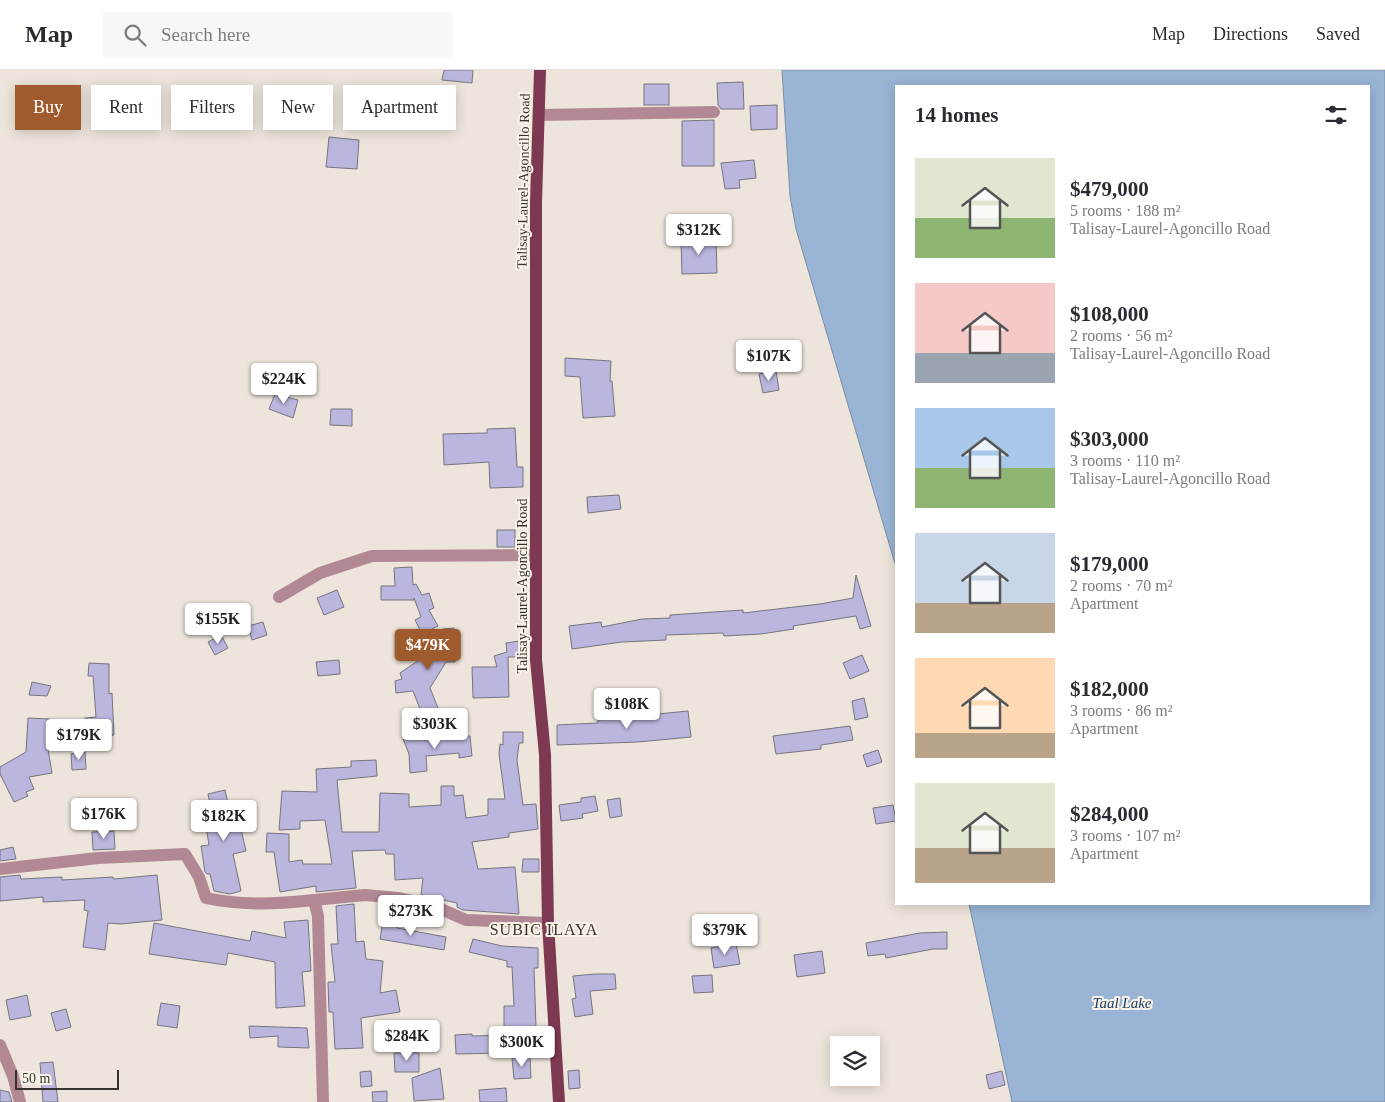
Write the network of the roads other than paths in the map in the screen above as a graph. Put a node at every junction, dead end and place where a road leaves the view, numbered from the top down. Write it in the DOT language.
graph roads {
  1 [pos="540,70"];
  2 [pos="714,112"];
  3 [pos="539,115"];
  4 [pos="536,555"];
  5 [pos="279,597"];
  6 [pos="0,869"];
  7 [pos="314,900"];
  8 [pos="548,923"];
  9 [pos="0,1045"];
  10 [pos="20,1102"];
  11 [pos="324,1102"];
  12 [pos="558,1102"];
  1 -- 3 [label="main road, Talisay-Laurel-Agoncillo Road"];
  2 -- 3 [label="street"];
  3 -- 4 [label="main road, Talisay-Laurel-Agoncillo Road"];
  4 -- 5 [label="street"];
  4 -- 8 [label="main road, Talisay-Laurel-Agoncillo Road"];
  6 -- 7 [label="street"];
  7 -- 8 [label="street"];
  7 -- 11 [label="street"];
  8 -- 12 [label="main road, Talisay-Laurel-Agoncillo Road"];
  9 -- 10 [label="street"];
}
